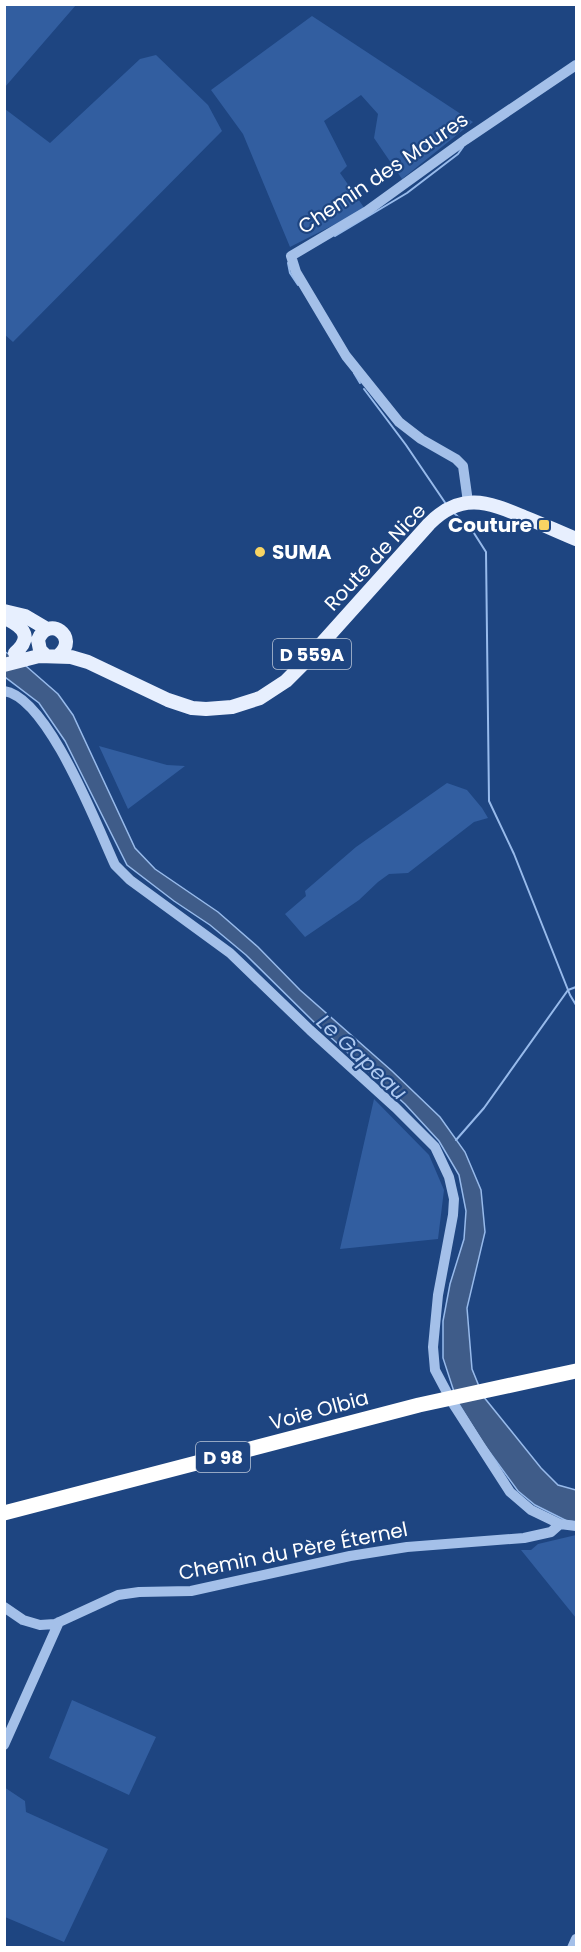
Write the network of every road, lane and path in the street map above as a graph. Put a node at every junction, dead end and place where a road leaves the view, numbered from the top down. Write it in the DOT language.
graph roads {
  1 [pos="576,65"];
  2 [pos="468,502"];
  3 [pos="576,539"];
  4 [pos="5,616"];
  5 [pos="41,636"];
  6 [pos="66,643"];
  7 [pos="14,656"];
  8 [pos="52,656"];
  9 [pos="88,662"];
  10 [pos="4,665"];
  11 [pos="4,691"];
  12 [pos="576,1366"];
  13 [pos="576,1371"];
  14 [pos="523,1379"];
  15 [pos="441,1398"];
  16 [pos="4,1508"];
  17 [pos="4,1514"];
  18 [pos="560,1524"];
  19 [pos="576,1526"];
  20 [pos="4,1607"];
  21 [pos="59,1622"];
  22 [pos="4,1745"];
  23 [pos="576,1939"];
  24 [pos="572,1947"];
  1 -- 2 [label="street, Chemin des Maures"];
  2 -- 3 [label="main road"];
  2 -- 9 [label="main road, Route de Nice / D 559A"];
  4 -- 5 [label="main road"];
  4 -- 7 [label="main road"];
  5 -- 6 [label="main road"];
  5 -- 7 [label="main road"];
  5 -- 8 [label="main road"];
  6 -- 8 [label="main road"];
  6 -- 9 [label="main road, D 559A"];
  7 -- 8 [label="main road, D 559A"];
  7 -- 10 [label="main road"];
  8 -- 9 [label="main road, D 559A"];
  11 -- 18 [label="street"];
  12 -- 14 [label="highway, Voie Olbia / D 98"];
  13 -- 14 [label="highway, Voie Olbia / D 98"];
  14 -- 15 [label="highway, Voie Olbia / D 98"];
  15 -- 16 [label="highway, Voie Olbia / D 98"];
  15 -- 17 [label="highway, Voie Olbia / D 98"];
  18 -- 19 [label="street"];
  18 -- 21 [label="street, Chemin du Père Éternel"];
  20 -- 21 [label="street, Chemin du Père Éternel"];
  21 -- 22 [label="street"];
  23 -- 24 [label="street"];
}
